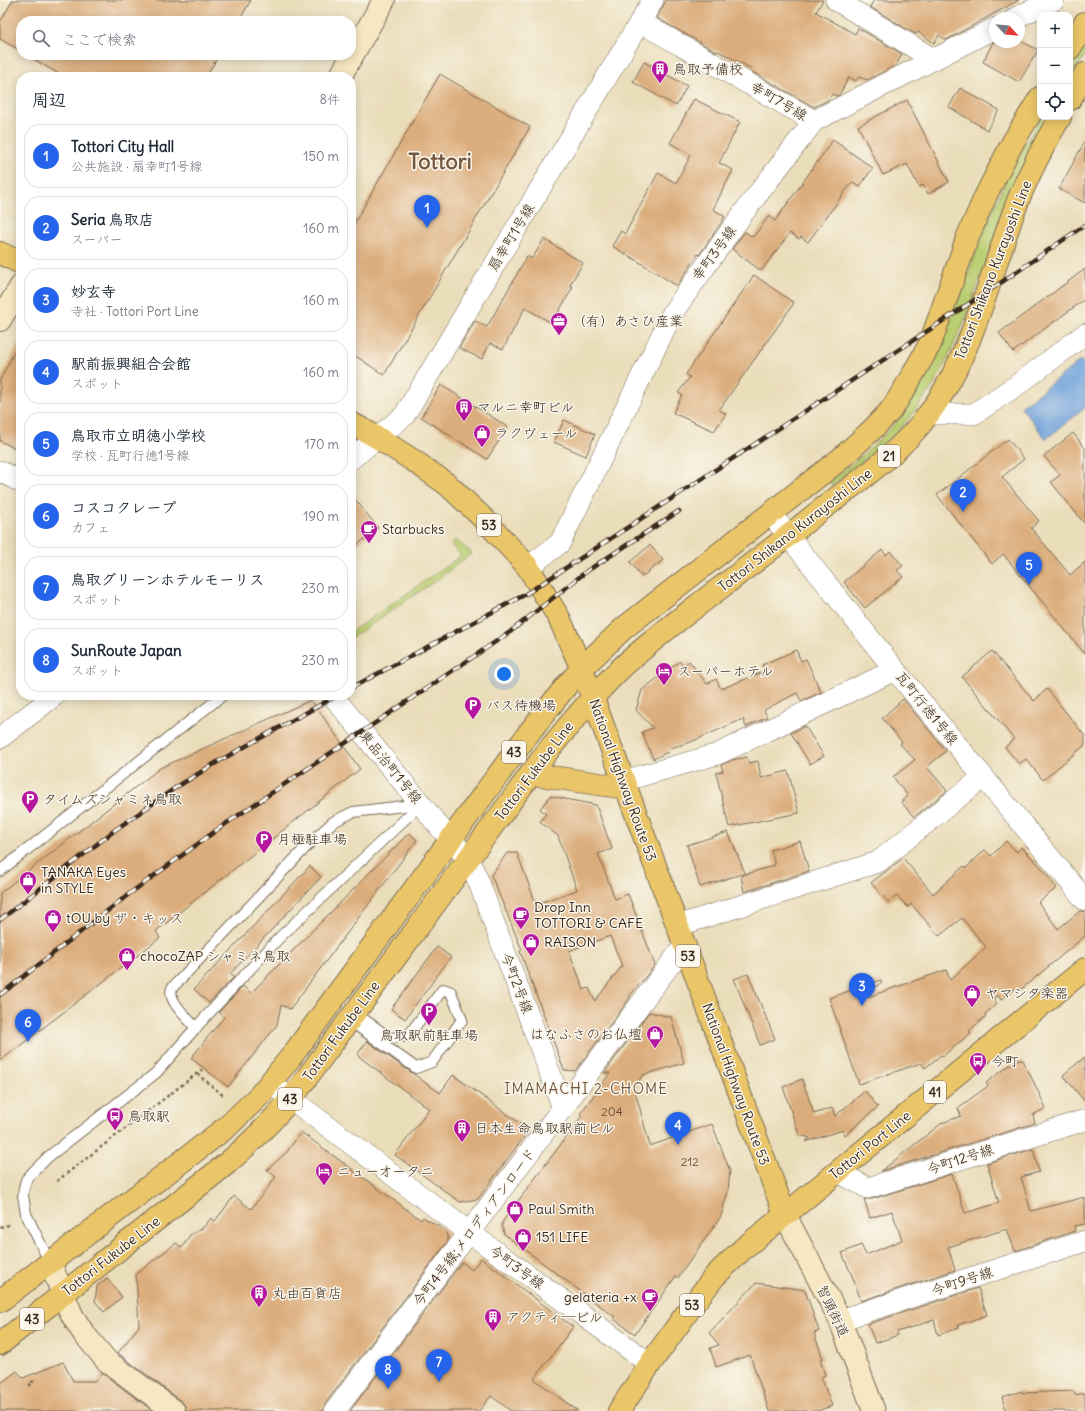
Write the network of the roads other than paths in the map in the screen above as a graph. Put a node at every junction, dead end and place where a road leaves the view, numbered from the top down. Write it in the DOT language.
graph roads {
  1 [pos="384,0"];
  2 [pos="653,0"];
  3 [pos="836,0"];
  4 [pos="1040,2"];
  5 [pos="1024,12"];
  6 [pos="640,22"];
  7 [pos="1085,23"];
  8 [pos="989,31"];
  9 [pos="1073,43"];
  10 [pos="356,49"];
  11 [pos="933,59"];
  12 [pos="350,60"];
  13 [pos="343,72"];
  14 [pos="1085,74"];
  15 [pos="1073,94"];
  16 [pos="1037,103"];
  17 [pos="1058,120"];
  18 [pos="814,121"];
  19 [pos="0,253"];
  20 [pos="16,261"];
  21 [pos="16,294"];
  22 [pos="0,320"];
  23 [pos="1085,334"];
  24 [pos="929,414"];
  25 [pos="356,426"];
  26 [pos="378,438"];
  27 [pos="356,455"];
  28 [pos="0,471"];
  29 [pos="16,479"];
  30 [pos="771,514"];
  31 [pos="788,536"];
  32 [pos="528,567"];
  33 [pos="582,669"];
  34 [pos="895,670"];
  35 [pos="592,698"];
  36 [pos="49,700"];
  37 [pos="217,700"];
  38 [pos="336,700"];
  39 [pos="0,738"];
  40 [pos="531,774"];
  41 [pos="983,776"];
  42 [pos="624,785"];
  43 [pos="421,804"];
  44 [pos="451,839"];
  45 [pos="468,859"];
  46 [pos="0,872"];
  47 [pos="1085,900"];
  48 [pos="680,936"];
  49 [pos="1085,969"];
  50 [pos="352,1016"];
  51 [pos="196,1028"];
  52 [pos="270,1083"];
  53 [pos="291,1099"];
  54 [pos="563,1108"];
  55 [pos="1085,1120"];
  56 [pos="838,1172"];
  57 [pos="785,1215"];
  58 [pos="470,1233"];
  59 [pos="1085,1241"];
  60 [pos="50,1263"];
  61 [pos="64,1293"];
  62 [pos="0,1300"];
  63 [pos="840,1320"];
  64 [pos="0,1344"];
  65 [pos="650,1364"];
  66 [pos="174,1411"];
  67 [pos="335,1411"];
  68 [pos="619,1411"];
  69 [pos="874,1411"];
  1 -- 10 [label="street"];
  2 -- 6 [label="street, 扇幸町1号線"];
  3 -- 11 [label="street"];
  4 -- 5 [label="street"];
  6 -- 18 [label="street, 幸町7号線"];
  6 -- 26 [label="street, 扇幸町1号線"];
  7 -- 9 [label="main road"];
  8 -- 11 [label="street, 幸町3号線"];
  11 -- 18 [label="street, 幸町3号線"];
  12 -- 13 [label="street"];
  14 -- 15 [label="main road"];
  16 -- 30 [label="main road, Tottori Shikano Kurayoshi Line / 21"];
  17 -- 24 [label="main road, Tottori Shikano Kurayoshi Line / 21"];
  18 -- 32 [label="street, 幸町3号線"];
  19 -- 20 [label="main road"];
  21 -- 22 [label="street"];
  23 -- 24 [label="street"];
  24 -- 31 [label="main road, Tottori Shikano Kurayoshi Line / 21"];
  25 -- 26 [label="main road, National Highway Route 53 / 53"];
  26 -- 27 [label="street, 扇幸町1号線"];
  26 -- 32 [label="main road, National Highway Route 53 / 53"];
  28 -- 29 [label="street"];
  30 -- 31 [label="street, 瓦町行徳1号線"];
  30 -- 33 [label="main road, Tottori Shikano Kurayoshi Line / 21"];
  31 -- 34 [label="street, 瓦町行徳1号線"];
  31 -- 35 [label="main road, Tottori Shikano Kurayoshi Line / 21"];
  32 -- 33 [label="main road, National Highway Route 53 / 53"];
  33 -- 35 [label="main road, National Highway Route 53 / 53"];
  33 -- 44 [label="main road, Tottori Fukube Line / 43"];
  34 -- 41 [label="street, 瓦町行徳1号線"];
  34 -- 42 [label="street"];
  35 -- 40 [label="main road, Tottori Fukube Line / 43"];
  35 -- 42 [label="main road, National Highway Route 53 / 53"];
  36 -- 39 [label="street"];
  37 -- 46 [label="lane"];
  38 -- 43 [label="street, 東品治町1号線"];
  40 -- 42 [label="main road"];
  40 -- 45 [label="main road, Tottori Fukube Line / 43"];
  41 -- 47 [label="street, 瓦町行徳1号線"];
  41 -- 48 [label="street"];
  42 -- 48 [label="main road, National Highway Route 53 / 53"];
  43 -- 44 [label="street, 東品治町1号線"];
  43 -- 51 [label="lane"];
  43 -- 51 [label="lane"];
  44 -- 45 [label="street, 東品治町1号線"];
  44 -- 52 [label="main road, Tottori Fukube Line / 43"];
  45 -- 50 [label="main road, Tottori Fukube Line / 43"];
  45 -- 54 [label="street, 今町2号線"];
  48 -- 54 [label="street, 今町4号線;メロディアンロード"];
  48 -- 57 [label="main road, National Highway Route 53 / 53"];
  49 -- 56 [label="main road, Tottori Port Line / 41"];
  50 -- 50 [label="lane"];
  50 -- 53 [label="main road, Tottori Fukube Line / 43"];
  51 -- 60 [label="lane"];
  52 -- 53 [label="street, 今町3号線"];
  52 -- 60 [label="main road, Tottori Fukube Line / 43"];
  53 -- 58 [label="street, 今町3号線"];
  53 -- 61 [label="main road, Tottori Fukube Line / 43"];
  54 -- 58 [label="street, 今町4号線;メロディアンロード"];
  55 -- 56 [label="street, 今町12号線"];
  56 -- 57 [label="main road, Tottori Port Line / 41"];
  57 -- 63 [label="street, 智頭街道"];
  57 -- 65 [label="main road, 53"];
  58 -- 65 [label="street, 今町3号線"];
  58 -- 67 [label="street, 今町4号線;メロディアンロード"];
  59 -- 63 [label="street, 今町9号線"];
  60 -- 61 [label="street"];
  60 -- 62 [label="main road, Tottori Fukube Line / 43"];
  61 -- 64 [label="main road, Tottori Fukube Line / 43"];
  61 -- 66 [label="street"];
  63 -- 69 [label="street, 智頭街道"];
  65 -- 68 [label="main road, 53"];
}
